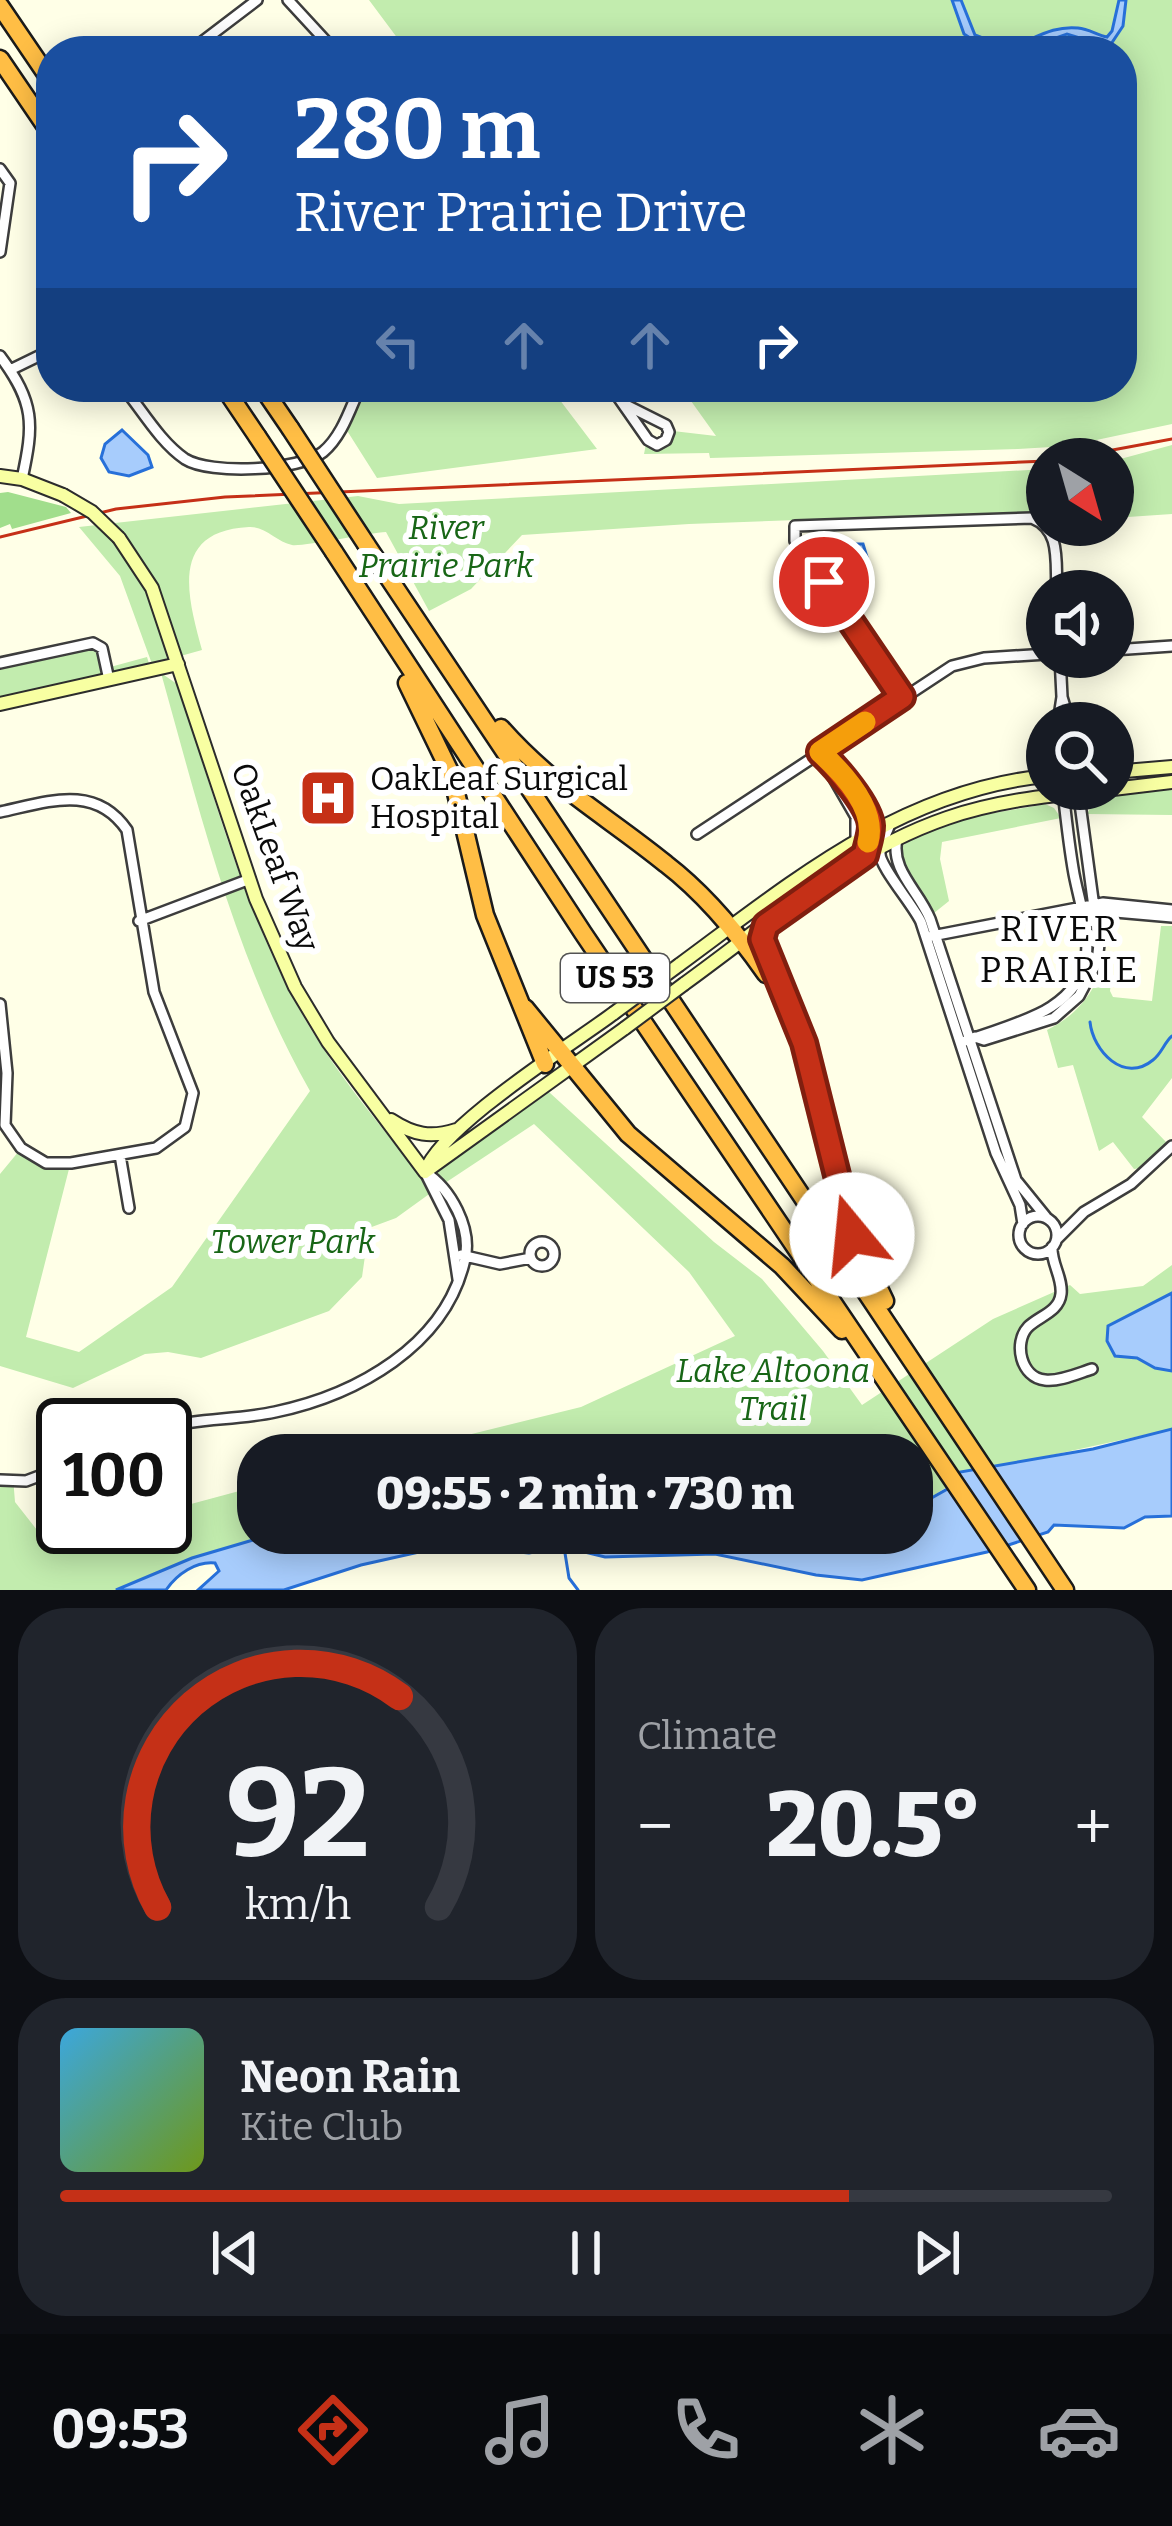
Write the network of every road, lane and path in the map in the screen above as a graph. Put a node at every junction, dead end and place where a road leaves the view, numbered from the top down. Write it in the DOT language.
graph roads {
  1 [pos="257,0"];
  2 [pos="288,0"];
  3 [pos="0,6"];
  4 [pos="210,36"];
  5 [pos="321,36"];
  6 [pos="0,58"];
  7 [pos="36,59"];
  8 [pos="36,112"];
  9 [pos="0,169"];
  10 [pos="0,252"];
  11 [pos="36,355"];
  12 [pos="0,356"];
  13 [pos="10,370"];
  14 [pos="135,402"];
  15 [pos="234,402"];
  16 [pos="272,402"];
  17 [pos="353,402"];
  18 [pos="624,404"];
  19 [pos="0,476"];
  20 [pos="22,479"];
  21 [pos="1056,570"];
  22 [pos="369,608"];
  23 [pos="1172,646"];
  24 [pos="1134,649"];
  25 [pos="1026,656"];
  26 [pos="0,663"];
  27 [pos="178,664"];
  28 [pos="454,672"];
  29 [pos="1061,678"];
  30 [pos="109,680"];
  31 [pos="902,697"];
  32 [pos="1062,697"];
  33 [pos="1061,702"];
  34 [pos="1064,702"];
  35 [pos="0,704"];
  36 [pos="820,752"];
  37 [pos="1172,767"];
  38 [pos="1134,770"];
  39 [pos="1026,780"];
  40 [pos="1172,782"];
  41 [pos="1134,786"];
  42 [pos="1026,800"];
  43 [pos="1074,810"];
  44 [pos="0,812"];
  45 [pos="892,819"];
  46 [pos="871,830"];
  47 [pos="697,834"];
  48 [pos="856,838"];
  49 [pos="897,839"];
  50 [pos="881,847"];
  51 [pos="865,855"];
  52 [pos="250,879"];
  53 [pos="1091,906"];
  54 [pos="1172,913"];
  55 [pos="139,921"];
  56 [pos="766,925"];
  57 [pos="736,934"];
  58 [pos="931,936"];
  59 [pos="781,990"];
  60 [pos="0,1004"];
  61 [pos="968,1040"];
  62 [pos="559,1062"];
  63 [pos="385,1117"];
  64 [pos="461,1128"];
  65 [pos="1172,1146"];
  66 [pos="120,1155"];
  67 [pos="425,1172"];
  68 [pos="129,1208"];
  69 [pos="1084,1212"];
  70 [pos="1049,1219"];
  71 [pos="1022,1224"];
  72 [pos="1054,1243"];
  73 [pos="1037,1253"];
  74 [pos="461,1255"];
  75 [pos="531,1258"];
  76 [pos="1059,1280"];
  77 [pos="1092,1370"];
  78 [pos="934,1390"];
  79 [pos="900,1400"];
  80 [pos="192,1423"];
  81 [pos="36,1477"];
  82 [pos="0,1480"];
  83 [pos="1027,1590"];
  84 [pos="1065,1590"];
  1 -- 4 [label="street"];
  2 -- 5 [label="street"];
  3 -- 7 [label="highway"];
  6 -- 8 [label="highway"];
  9 -- 10 [label="street"];
  11 -- 13 [label="street"];
  12 -- 13 [label="street"];
  13 -- 20 [label="street"];
  14 -- 17 [label="street"];
  15 -- 22 [label="highway, US 53, bridge"];
  16 -- 28 [label="highway, US 53, bridge"];
  18 -- 18 [label="street"];
  19 -- 20 [label="street, OakLeaf Way"];
  20 -- 27 [label="street, OakLeaf Way, bridge"];
  21 -- 31 [label="street"];
  22 -- 62 [label="highway"];
  22 -- 79 [label="highway, US 53"];
  23 -- 24 [label="street"];
  25 -- 31 [label="street"];
  26 -- 30 [label="street"];
  27 -- 30 [label="street"];
  27 -- 52 [label="street, OakLeaf Way"];
  28 -- 57 [label="highway"];
  28 -- 78 [label="highway, US 53"];
  29 -- 32 [label="street"];
  30 -- 35 [label="street"];
  31 -- 36 [label="street"];
  32 -- 33 [label="street"];
  32 -- 34 [label="street"];
  36 -- 46 [label="street"];
  36 -- 47 [label="street"];
  36 -- 48 [label="street"];
  37 -- 38 [label="street"];
  39 -- 45 [label="street"];
  40 -- 41 [label="street"];
  42 -- 49 [label="street"];
  43 -- 53 [label="street"];
  44 -- 55 [label="street"];
  45 -- 46 [label="street"];
  45 -- 50 [label="street"];
  46 -- 48 [label="street"];
  46 -- 51 [label="street"];
  48 -- 57 [label="street"];
  49 -- 50 [label="street"];
  49 -- 58 [label="street"];
  50 -- 51 [label="street"];
  50 -- 58 [label="street"];
  51 -- 56 [label="street"];
  52 -- 55 [label="street"];
  52 -- 63 [label="street, OakLeaf Way"];
  53 -- 54 [label="street"];
  53 -- 58 [label="street"];
  53 -- 61 [label="street"];
  55 -- 66 [label="street"];
  56 -- 57 [label="street"];
  56 -- 59 [label="highway"];
  57 -- 59 [label="highway"];
  57 -- 62 [label="street, bridge"];
  57 -- 62 [label="street, bridge"];
  58 -- 61 [label="street"];
  59 -- 78 [label="highway"];
  60 -- 66 [label="street"];
  61 -- 70 [label="street"];
  61 -- 71 [label="street"];
  62 -- 64 [label="street"];
  62 -- 67 [label="street"];
  62 -- 79 [label="highway"];
  63 -- 64 [label="street"];
  63 -- 67 [label="street, OakLeaf Way"];
  64 -- 67 [label="street"];
  65 -- 69 [label="street"];
  66 -- 68 [label="street"];
  67 -- 74 [label="street"];
  69 -- 70 [label="street"];
  69 -- 72 [label="street"];
  70 -- 71 [label="street"];
  70 -- 72 [label="street"];
  71 -- 73 [label="street"];
  72 -- 73 [label="street"];
  72 -- 76 [label="street"];
  73 -- 76 [label="street"];
  74 -- 75 [label="street"];
  74 -- 80 [label="street"];
  76 -- 77 [label="street"];
  78 -- 84 [label="highway, US 53"];
  79 -- 83 [label="highway, US 53"];
  81 -- 82 [label="street"];
}
